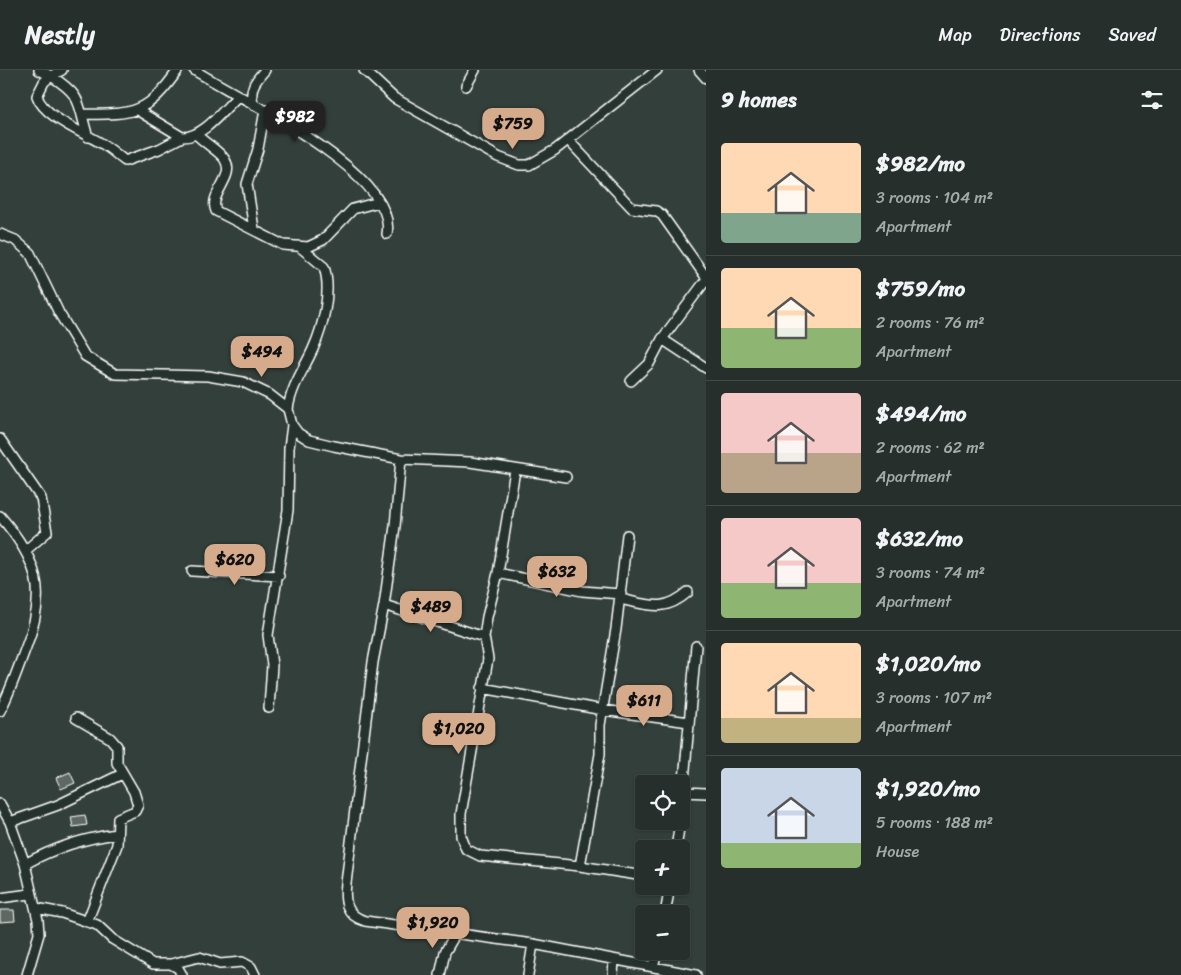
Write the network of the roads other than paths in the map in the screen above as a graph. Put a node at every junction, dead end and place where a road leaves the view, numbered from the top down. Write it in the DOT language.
graph roads {
  1 [pos="39,70"];
  2 [pos="62,70"];
  3 [pos="178,70"];
  4 [pos="194,70"];
  5 [pos="265,70"];
  6 [pos="364,70"];
  7 [pos="475,70"];
  8 [pos="699,70"];
  9 [pos="651,72"];
  10 [pos="51,76"];
  11 [pos="706,78"];
  12 [pos="466,86"];
  13 [pos="238,96"];
  14 [pos="254,104"];
  15 [pos="136,110"];
  16 [pos="265,110"];
  17 [pos="84,114"];
  18 [pos="196,134"];
  19 [pos="88,137"];
  20 [pos="182,137"];
  21 [pos="568,140"];
  22 [pos="379,202"];
  23 [pos="254,229"];
  24 [pos="0,234"];
  25 [pos="387,234"];
  26 [pos="300,247"];
  27 [pos="706,278"];
  28 [pos="662,339"];
  29 [pos="706,368"];
  30 [pos="631,381"];
  31 [pos="288,409"];
  32 [pos="292,425"];
  33 [pos="0,439"];
  34 [pos="401,459"];
  35 [pos="515,470"];
  36 [pos="566,477"];
  37 [pos="0,516"];
  38 [pos="627,535"];
  39 [pos="25,551"];
  40 [pos="192,571"];
  41 [pos="498,573"];
  42 [pos="279,576"];
  43 [pos="688,592"];
  44 [pos="621,597"];
  45 [pos="384,606"];
  46 [pos="484,638"];
  47 [pos="696,646"];
  48 [pos="482,688"];
  49 [pos="269,708"];
  50 [pos="603,710"];
  51 [pos="0,711"];
  52 [pos="76,718"];
  53 [pos="689,722"];
  54 [pos="122,774"];
  55 [pos="685,775"];
  56 [pos="690,792"];
  57 [pos="706,793"];
  58 [pos="0,804"];
  59 [pos="10,822"];
  60 [pos="117,834"];
  61 [pos="25,864"];
  62 [pos="580,866"];
  63 [pos="635,875"];
  64 [pos="30,894"];
  65 [pos="0,898"];
  66 [pos="36,908"];
  67 [pos="87,922"];
  68 [pos="456,933"];
  69 [pos="533,944"];
  70 [pos="614,960"];
  71 [pos="655,960"];
  72 [pos="171,964"];
  73 [pos="653,967"];
  74 [pos="27,975"];
  75 [pos="182,975"];
  76 [pos="255,975"];
  77 [pos="440,975"];
  78 [pos="528,975"];
  79 [pos="613,975"];
  80 [pos="696,975"];
  1 -- 10 [label="street"];
  2 -- 10 [label="street"];
  3 -- 15 [label="street"];
  4 -- 13 [label="street"];
  5 -- 14 [label="street"];
  6 -- 21 [label="street"];
  7 -- 12 [label="street"];
  8 -- 11 [label="street"];
  9 -- 21 [label="street"];
  10 -- 17 [label="street"];
  10 -- 19 [label="street"];
  13 -- 14 [label="street"];
  13 -- 18 [label="street"];
  14 -- 16 [label="street"];
  15 -- 17 [label="street"];
  15 -- 20 [label="street"];
  16 -- 22 [label="street"];
  16 -- 23 [label="street"];
  17 -- 19 [label="street"];
  18 -- 20 [label="street"];
  18 -- 23 [label="street"];
  19 -- 20 [label="street"];
  21 -- 27 [label="street"];
  22 -- 25 [label="street"];
  22 -- 26 [label="street"];
  23 -- 26 [label="street"];
  24 -- 31 [label="street"];
  26 -- 31 [label="street"];
  27 -- 28 [label="street"];
  28 -- 29 [label="street"];
  28 -- 30 [label="street"];
  31 -- 32 [label="street"];
  32 -- 34 [label="street"];
  32 -- 42 [label="street"];
  33 -- 39 [label="street"];
  34 -- 35 [label="street"];
  34 -- 45 [label="street"];
  35 -- 36 [label="street"];
  35 -- 41 [label="street"];
  37 -- 39 [label="street"];
  38 -- 44 [label="street"];
  39 -- 51 [label="street"];
  40 -- 42 [label="street"];
  41 -- 44 [label="street"];
  41 -- 46 [label="street"];
  42 -- 49 [label="street"];
  43 -- 44 [label="street"];
  44 -- 50 [label="street"];
  45 -- 46 [label="street"];
  45 -- 68 [label="street"];
  46 -- 48 [label="street"];
  47 -- 53 [label="street"];
  48 -- 50 [label="street"];
  48 -- 62 [label="street"];
  50 -- 53 [label="street"];
  50 -- 62 [label="street"];
  52 -- 54 [label="street"];
  53 -- 55 [label="street"];
  54 -- 59 [label="street"];
  54 -- 60 [label="street"];
  56 -- 57 [label="street"];
  58 -- 59 [label="street"];
  59 -- 61 [label="street"];
  60 -- 61 [label="street"];
  60 -- 67 [label="street"];
  61 -- 64 [label="street"];
  62 -- 63 [label="street"];
  64 -- 65 [label="street"];
  64 -- 66 [label="street"];
  66 -- 67 [label="street"];
  66 -- 74 [label="street"];
  67 -- 72 [label="street"];
  68 -- 69 [label="street"];
  68 -- 77 [label="street"];
  69 -- 70 [label="street"];
  69 -- 78 [label="street"];
  70 -- 73 [label="street"];
  70 -- 79 [label="street"];
  71 -- 73 [label="street"];
  72 -- 75 [label="street"];
  72 -- 76 [label="street"];
  73 -- 80 [label="street"];
}
